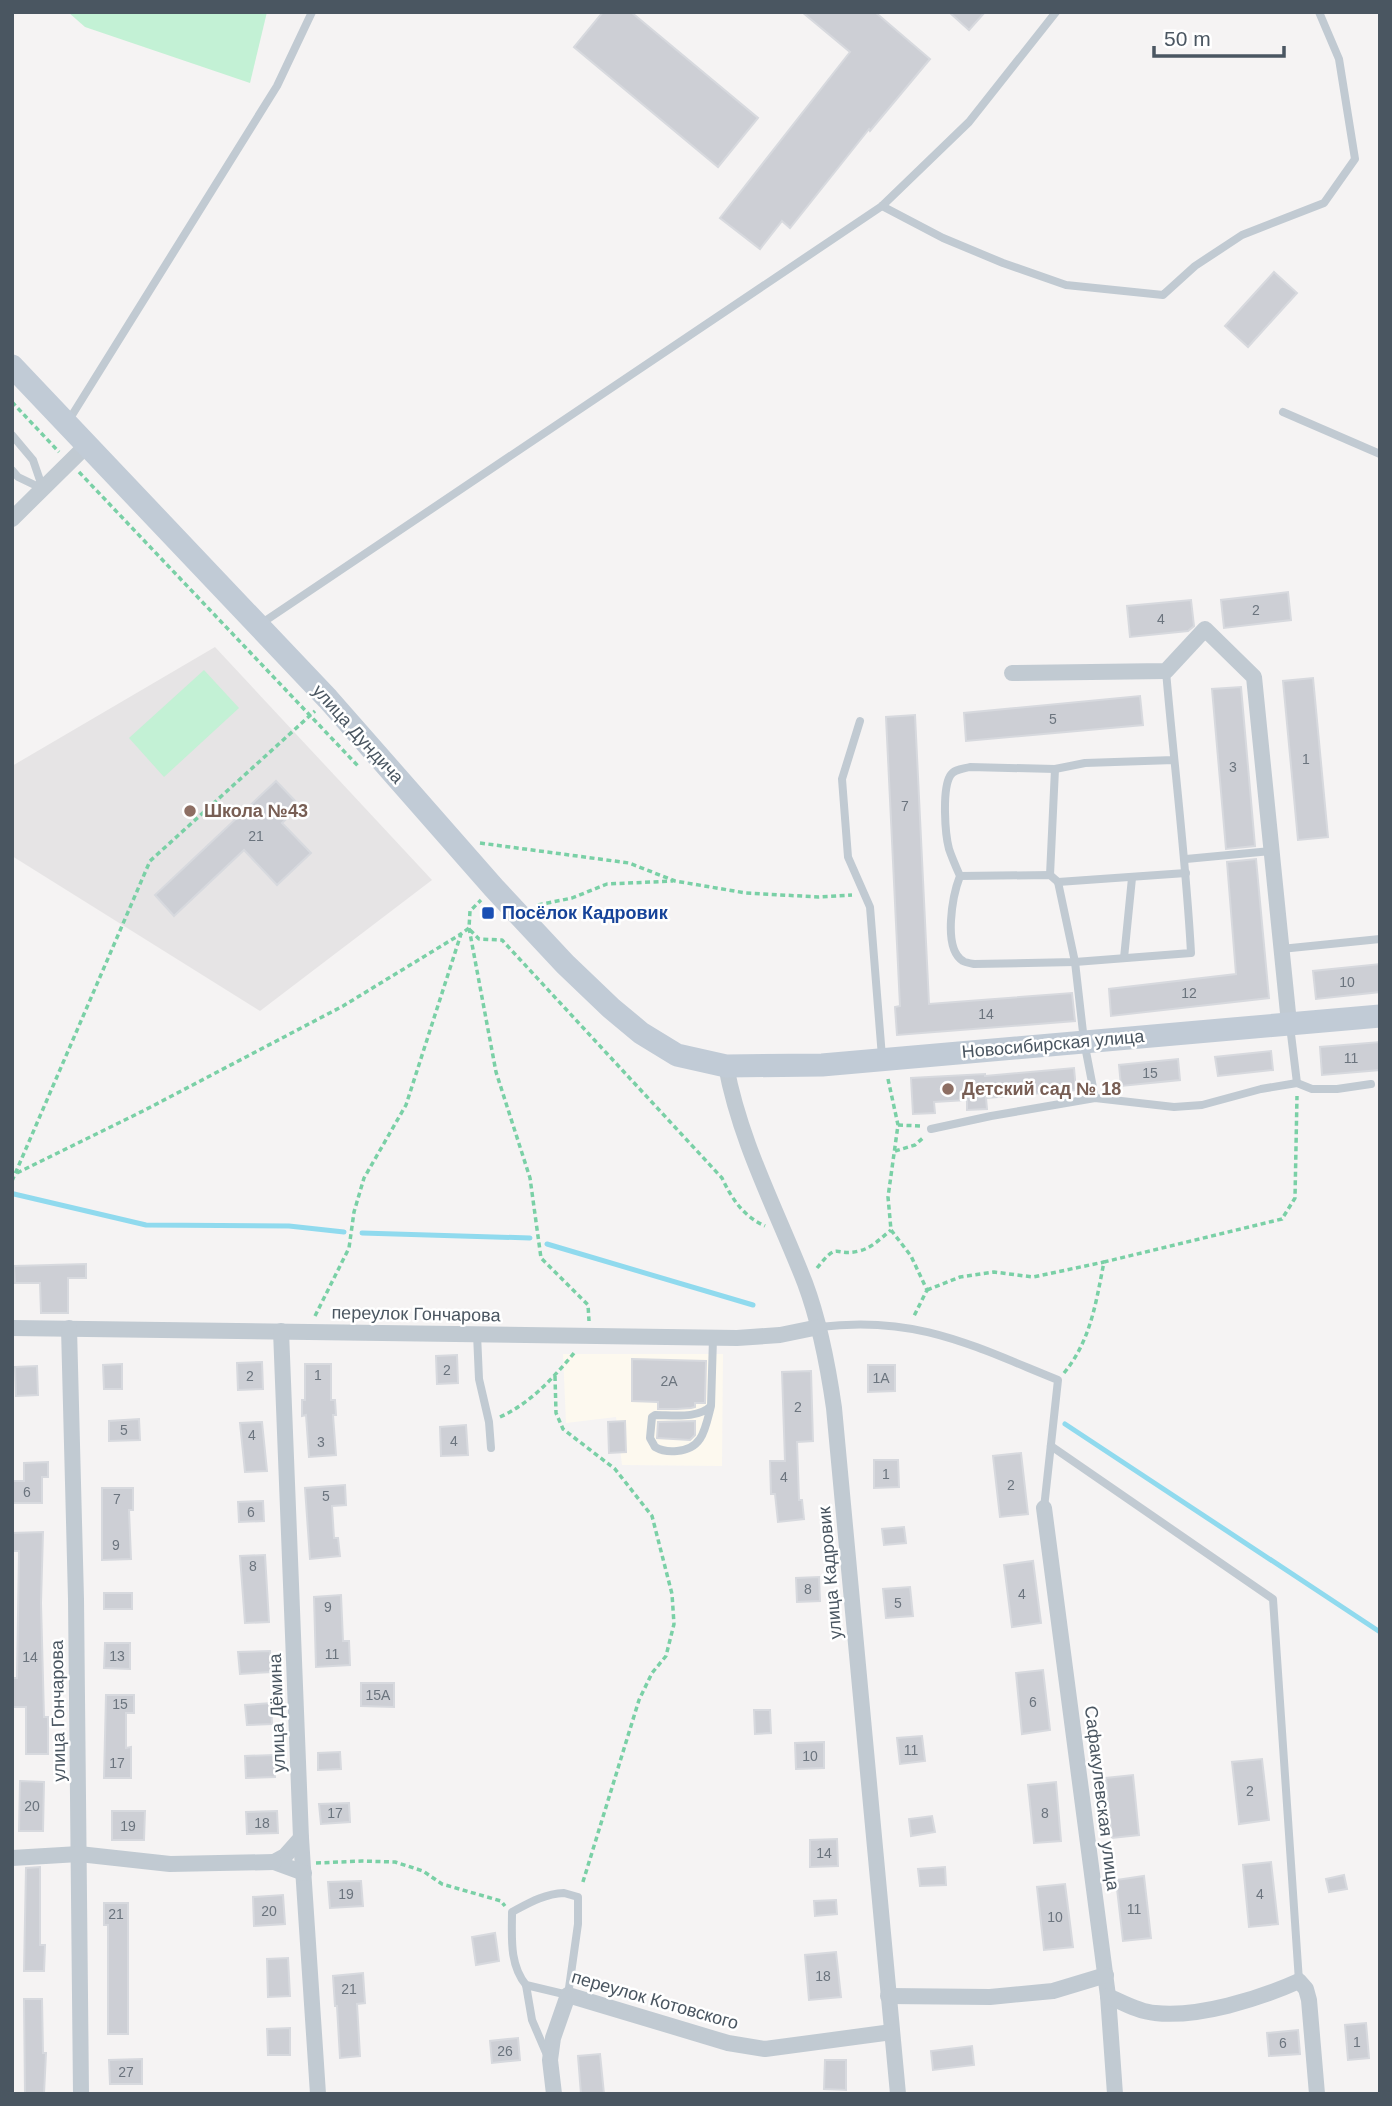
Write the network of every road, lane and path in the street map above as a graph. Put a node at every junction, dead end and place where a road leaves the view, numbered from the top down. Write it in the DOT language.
graph roads {
  1 [pos="312,12"];
  2 [pos="1056,12"];
  3 [pos="1319,12"];
  4 [pos="882,206"];
  5 [pos="12,366"];
  6 [pos="12,402"];
  7 [pos="1283,412"];
  8 [pos="68,423"];
  9 [pos="12,435"];
  10 [pos="87,445"];
  11 [pos="1380,454"];
  12 [pos="69,462"];
  13 [pos="12,470"];
  14 [pos="43,489"];
  15 [pos="12,519"];
  16 [pos="258,625"];
  17 [pos="1166,671"];
  18 [pos="1012,673"];
  19 [pos="328,699"];
  20 [pos="310,716"];
  21 [pos="860,721"];
  22 [pos="1174,760"];
  23 [pos="1055,769"];
  24 [pos="363,771"];
  25 [pos="468,841"];
  26 [pos="1271,851"];
  27 [pos="1186,859"];
  28 [pos="1186,873"];
  29 [pos="1050,875"];
  30 [pos="960,876"];
  31 [pos="1132,877"];
  32 [pos="675,881"];
  33 [pos="1058,882"];
  34 [pos="494,888"];
  35 [pos="864,894"];
  36 [pos="514,910"];
  37 [pos="469,928"];
  38 [pos="461,934"];
  39 [pos="1380,939"];
  40 [pos="1281,949"];
  41 [pos="1124,958"];
  42 [pos="1075,962"];
  43 [pos="1380,1016"];
  44 [pos="1289,1023"];
  45 [pos="1084,1041"];
  46 [pos="883,1060"];
  47 [pos="726,1066"];
  48 [pos="1297,1083"];
  49 [pos="1371,1084"];
  50 [pos="1095,1098"];
  51 [pos="898,1125"];
  52 [pos="931,1129"];
  53 [pos="895,1151"];
  54 [pos="17,1173"];
  55 [pos="12,1181"];
  56 [pos="891,1230"];
  57 [pos="783,1234"];
  58 [pos="1104,1262"];
  59 [pos="805,1283"];
  60 [pos="928,1290"];
  61 [pos="908,1326"];
  62 [pos="819,1327"];
  63 [pos="12,1328"];
  64 [pos="69,1328"];
  65 [pos="281,1331"];
  66 [pos="307,1331"];
  67 [pos="477,1334"];
  68 [pos="589,1336"];
  69 [pos="713,1338"];
  70 [pos="555,1376"];
  71 [pos="1058,1380"];
  72 [pos="711,1406"];
  73 [pos="489,1422"];
  74 [pos="1051,1446"];
  75 [pos="491,1448"];
  76 [pos="1044,1508"];
  77 [pos="302,1838"];
  78 [pos="79,1854"];
  79 [pos="12,1857"];
  80 [pos="274,1861"];
  81 [pos="304,1868"];
  82 [pos="578,1897"];
  83 [pos="512,1912"];
  84 [pos="1106,1975"];
  85 [pos="1299,1981"];
  86 [pos="526,1985"];
  87 [pos="568,1995"];
  88 [pos="888,1996"];
  89 [pos="1108,1996"];
  90 [pos="892,2032"];
  91 [pos="550,2060"];
  92 [pos="80,2094"];
  93 [pos="318,2094"];
  94 [pos="554,2094"];
  95 [pos="898,2094"];
  96 [pos="1115,2094"];
  97 [pos="1317,2094"];
  1 -- 8 [label="lane"];
  2 -- 4 [label="lane"];
  3 -- 4 [label="lane"];
  4 -- 16 [label="lane"];
  5 -- 8 [label="main road, улица Дундича"];
  6 -- 12 [label="path"];
  7 -- 11 [label="lane"];
  8 -- 10 [label="main road, улица Дундича"];
  9 -- 14 [label="lane"];
  10 -- 12 [label="street"];
  10 -- 16 [label="main road, улица Дундича"];
  12 -- 14 [label="street"];
  12 -- 20 [label="path"];
  13 -- 14 [label="lane"];
  14 -- 15 [label="street"];
  16 -- 19 [label="main road, улица Дундича"];
  17 -- 18 [label="street"];
  17 -- 22 [label="lane"];
  17 -- 26 [label="street"];
  19 -- 20 [label="path"];
  19 -- 34 [label="main road, улица Дундича"];
  20 -- 24 [label="path"];
  20 -- 54 [label="path"];
  21 -- 35 [label="lane"];
  22 -- 23 [label="lane"];
  22 -- 27 [label="lane"];
  23 -- 29 [label="lane"];
  23 -- 30 [label="lane"];
  25 -- 32 [label="path"];
  26 -- 27 [label="lane"];
  26 -- 40 [label="street"];
  27 -- 28 [label="lane"];
  28 -- 31 [label="lane"];
  28 -- 41 [label="lane"];
  29 -- 30 [label="lane"];
  29 -- 33 [label="lane"];
  30 -- 42 [label="lane"];
  31 -- 33 [label="lane"];
  31 -- 41 [label="lane"];
  32 -- 35 [label="path"];
  32 -- 36 [label="path"];
  33 -- 42 [label="lane"];
  34 -- 36 [label="main road, улица Дундича"];
  34 -- 37 [label="path"];
  35 -- 46 [label="lane"];
  36 -- 47 [label="main road, улица Дундича"];
  37 -- 38 [label="path"];
  37 -- 57 [label="path"];
  37 -- 68 [label="path"];
  38 -- 54 [label="path"];
  38 -- 66 [label="path"];
  39 -- 40 [label="lane"];
  40 -- 44 [label="street"];
  41 -- 42 [label="lane"];
  42 -- 45 [label="lane"];
  43 -- 44 [label="main road, Новосибирская улица"];
  44 -- 45 [label="main road, Новосибирская улица"];
  44 -- 48 [label="lane"];
  45 -- 46 [label="main road, Новосибирская улица"];
  45 -- 50 [label="lane"];
  46 -- 47 [label="main road, Новосибирская улица"];
  46 -- 51 [label="path"];
  47 -- 57 [label="street, улица Кадровик"];
  48 -- 49 [label="lane"];
  48 -- 50 [label="lane"];
  48 -- 58 [label="path"];
  50 -- 52 [label="lane"];
  51 -- 52 [label="path"];
  51 -- 53 [label="path"];
  52 -- 53 [label="path"];
  53 -- 56 [label="path"];
  54 -- 55 [label="path"];
  56 -- 59 [label="path"];
  56 -- 60 [label="path"];
  57 -- 59 [label="street, улица Кадровик"];
  58 -- 60 [label="path"];
  58 -- 71 [label="path"];
  59 -- 62 [label="street, улица Кадровик"];
  60 -- 61 [label="path"];
  61 -- 62 [label="lane"];
  61 -- 71 [label="lane"];
  62 -- 69 [label="street, переулок Гончарова"];
  62 -- 88 [label="street, улица Кадровик"];
  63 -- 64 [label="street, переулок Гончарова"];
  64 -- 65 [label="street, переулок Гончарова"];
  64 -- 78 [label="street, улица Гончарова"];
  65 -- 66 [label="street, переулок Гончарова"];
  65 -- 77 [label="street, улица Дёмина"];
  66 -- 67 [label="street, переулок Гончарова"];
  67 -- 68 [label="street, переулок Гончарова"];
  67 -- 73 [label="lane"];
  68 -- 69 [label="street, переулок Гончарова"];
  68 -- 70 [label="path"];
  69 -- 72 [label="lane"];
  70 -- 73 [label="path"];
  70 -- 82 [label="path"];
  71 -- 74 [label="lane"];
  72 -- 72 [label="lane"];
  73 -- 75 [label="lane"];
  74 -- 76 [label="lane"];
  74 -- 85 [label="lane"];
  76 -- 84 [label="street, Сафакулевская улица"];
  77 -- 80 [label="street"];
  77 -- 81 [label="street, улица Дёмина"];
  78 -- 79 [label="street"];
  78 -- 80 [label="street"];
  78 -- 92 [label="street, улица Гончарова"];
  80 -- 81 [label="street"];
  81 -- 83 [label="path"];
  81 -- 93 [label="street, улица Дёмина"];
  82 -- 83 [label="lane"];
  82 -- 87 [label="lane"];
  83 -- 86 [label="lane"];
  84 -- 88 [label="street"];
  84 -- 89 [label="street, Сафакулевская улица"];
  85 -- 89 [label="street"];
  85 -- 97 [label="street"];
  86 -- 87 [label="lane, переулок Котовского"];
  86 -- 91 [label="lane"];
  87 -- 90 [label="street, переулок Котовского"];
  87 -- 91 [label="street"];
  88 -- 90 [label="street, улица Кадровик"];
  89 -- 96 [label="street, Сафакулевская улица"];
  90 -- 95 [label="street, улица Кадровик"];
  91 -- 94 [label="street"];
}
